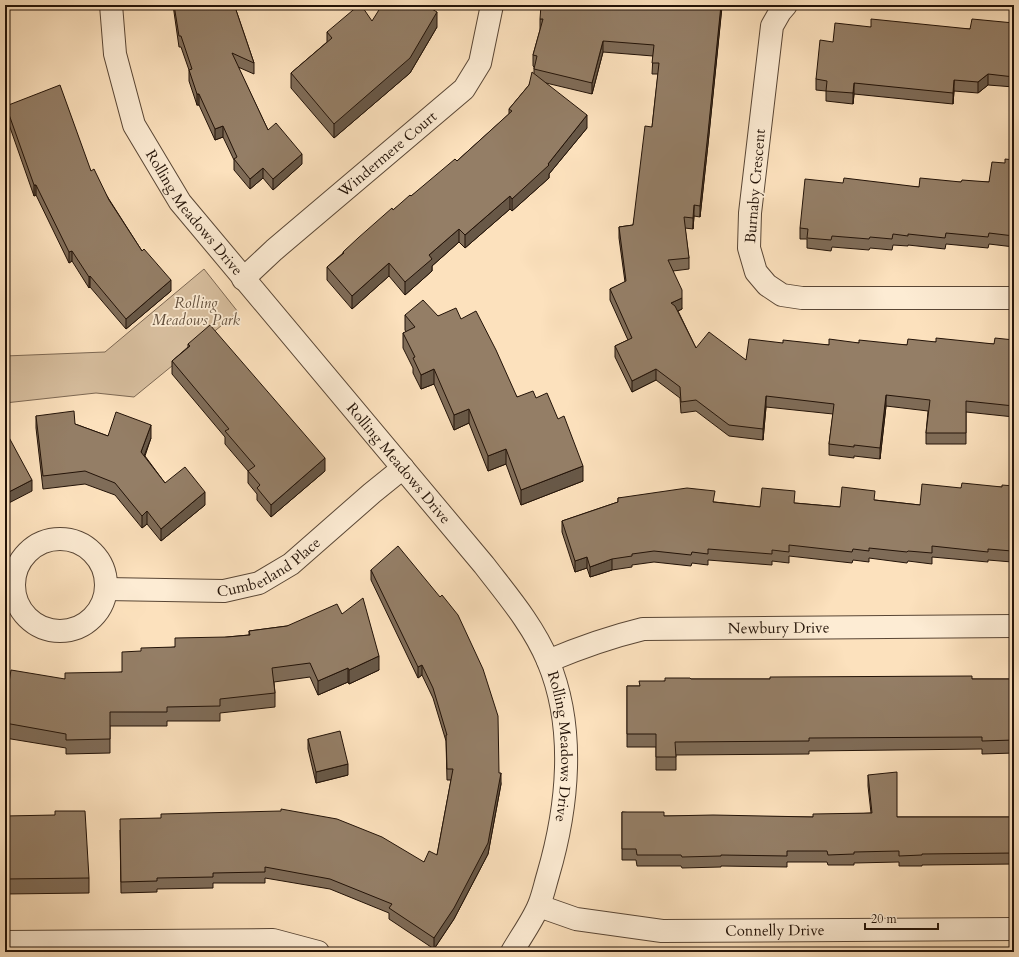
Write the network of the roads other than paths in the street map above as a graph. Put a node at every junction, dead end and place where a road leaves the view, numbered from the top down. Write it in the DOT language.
graph roads {
  1 [pos="111,5"];
  2 [pos="492,5"];
  3 [pos="786,5"];
  4 [pos="243,279"];
  5 [pos="1014,298"];
  6 [pos="403,468"];
  7 [pos="106,589"];
  8 [pos="1014,626"];
  9 [pos="548,661"];
  10 [pos="539,906"];
  11 [pos="1014,930"];
  12 [pos="5,942"];
  13 [pos="318,952"];
  14 [pos="512,952"];
  1 -- 4 [label="street, Rolling Meadows Drive"];
  2 -- 4 [label="street, Windermere Court"];
  3 -- 5 [label="street, Burnaby Crescent"];
  4 -- 6 [label="street, Rolling Meadows Drive"];
  6 -- 7 [label="street, Cumberland Place"];
  6 -- 9 [label="street, Rolling Meadows Drive"];
  7 -- 7 [label="street"];
  8 -- 9 [label="street, Newbury Drive"];
  9 -- 10 [label="street, Rolling Meadows Drive"];
  10 -- 11 [label="street, Connelly Drive"];
  10 -- 14 [label="street, Rolling Meadows Drive"];
  12 -- 13 [label="street"];
}
